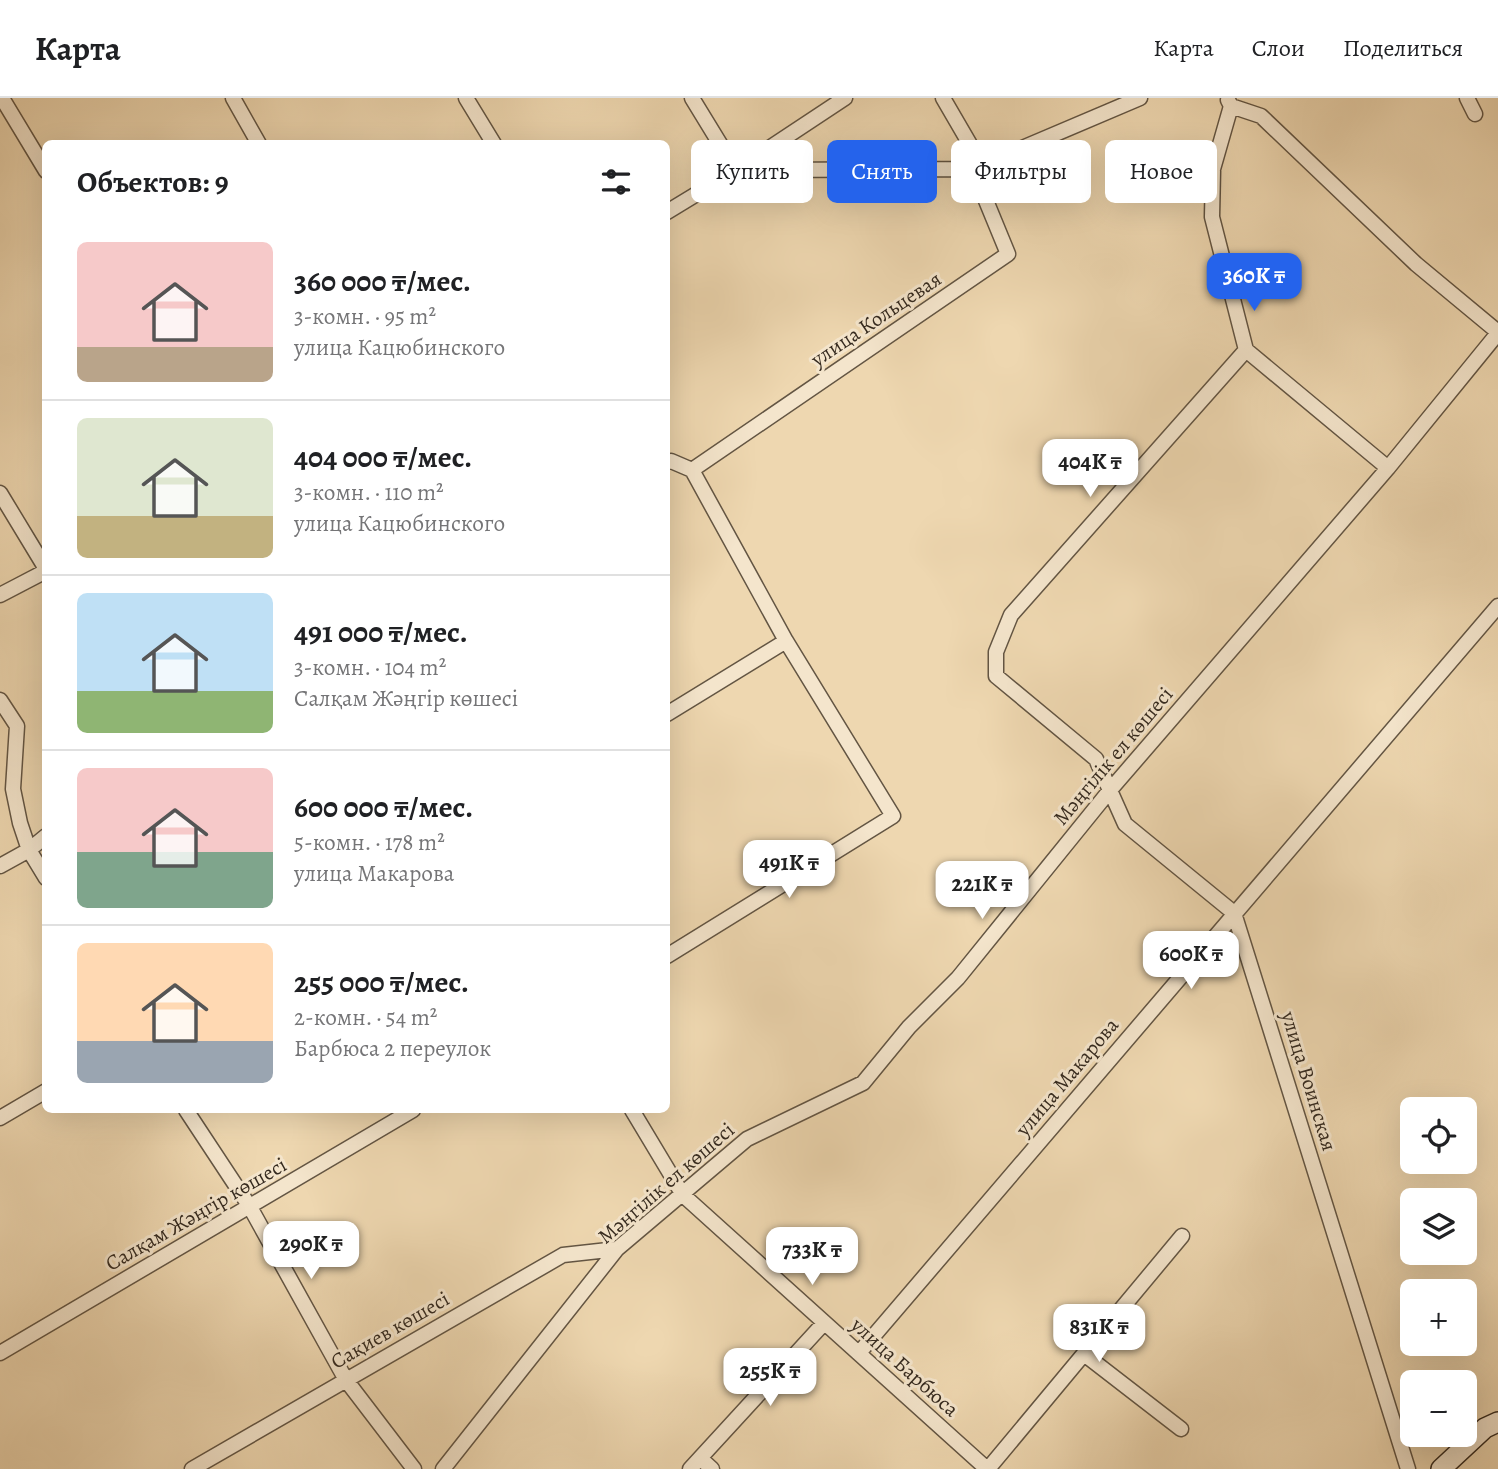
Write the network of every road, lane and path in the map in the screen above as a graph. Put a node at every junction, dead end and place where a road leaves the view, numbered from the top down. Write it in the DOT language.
graph roads {
  1 [pos="2,98"];
  2 [pos="233,98"];
  3 [pos="466,98"];
  4 [pos="692,98"];
  5 [pos="845,98"];
  6 [pos="943,98"];
  7 [pos="1140,98"];
  8 [pos="1467,98"];
  9 [pos="1229,102"];
  10 [pos="1475,114"];
  11 [pos="257,140"];
  12 [pos="492,140"];
  13 [pos="718,140"];
  14 [pos="781,140"];
  15 [pos="964,140"];
  16 [pos="1041,140"];
  17 [pos="42,164"];
  18 [pos="951,167"];
  19 [pos="813,169"];
  20 [pos="691,197"];
  21 [pos="990,203"];
  22 [pos="670,210"];
  23 [pos="1498,333"];
  24 [pos="1245,350"];
  25 [pos="670,461"];
  26 [pos="1388,468"];
  27 [pos="692,470"];
  28 [pos="0,493"];
  29 [pos="42,563"];
  30 [pos="42,572"];
  31 [pos="0,595"];
  32 [pos="1498,606"];
  33 [pos="786,641"];
  34 [pos="0,700"];
  35 [pos="670,712"];
  36 [pos="1111,789"];
  37 [pos="42,839"];
  38 [pos="29,850"];
  39 [pos="0,866"];
  40 [pos="42,871"];
  41 [pos="1234,913"];
  42 [pos="670,954"];
  43 [pos="42,1093"];
  44 [pos="188,1113"];
  45 [pos="408,1113"];
  46 [pos="634,1113"];
  47 [pos="0,1118"];
  48 [pos="683,1195"];
  49 [pos="250,1207"];
  50 [pos="1182,1236"];
  51 [pos="617,1249"];
  52 [pos="824,1322"];
  53 [pos="0,1353"];
  54 [pos="859,1353"];
  55 [pos="1084,1354"];
  56 [pos="346,1380"];
  57 [pos="1498,1422"];
  58 [pos="1181,1429"];
  59 [pos="695,1464"];
  60 [pos="192,1469"];
  61 [pos="414,1469"];
  62 [pos="443,1469"];
  63 [pos="712,1469"];
  64 [pos="988,1469"];
  65 [pos="1408,1469"];
  66 [pos="1441,1469"];
  1 -- 17 [label="street"];
  2 -- 11 [label="street"];
  3 -- 12 [label="street"];
  4 -- 13 [label="street"];
  5 -- 14 [label="street"];
  6 -- 15 [label="street"];
  7 -- 16 [label="street"];
  8 -- 10 [label="street"];
  9 -- 23 [label="street"];
  9 -- 24 [label="street"];
  18 -- 19 [label="street"];
  20 -- 22 [label="street"];
  21 -- 27 [label="street, улица Кольцевая"];
  23 -- 26 [label="street, Мәңгілік ел көшесі"];
  24 -- 26 [label="street"];
  24 -- 36 [label="street"];
  25 -- 27 [label="street"];
  26 -- 36 [label="street, Мәңгілік ел көшесі"];
  27 -- 33 [label="street"];
  28 -- 29 [label="street"];
  30 -- 31 [label="street"];
  32 -- 41 [label="street, улица Макарова"];
  33 -- 35 [label="street"];
  33 -- 42 [label="street"];
  34 -- 38 [label="street"];
  36 -- 41 [label="street"];
  36 -- 48 [label="street, Мәңгілік ел көшесі"];
  37 -- 38 [label="street"];
  38 -- 39 [label="street"];
  38 -- 40 [label="street"];
  41 -- 54 [label="street, улица Макарова"];
  41 -- 65 [label="street, улица Воинская"];
  43 -- 47 [label="street"];
  44 -- 49 [label="street"];
  45 -- 49 [label="street, Салқам Жәңгір көшесі"];
  46 -- 48 [label="street, улица Барбюса"];
  48 -- 51 [label="street, Мәңгілік ел көшесі"];
  48 -- 52 [label="street, улица Барбюса"];
  49 -- 53 [label="street, Салқам Жәңгір көшесі"];
  49 -- 56 [label="street"];
  50 -- 55 [label="street"];
  51 -- 56 [label="street, Сақиев көшесі"];
  51 -- 62 [label="street, Мәңгілік ел көшесі"];
  52 -- 54 [label="street, улица Барбюса"];
  52 -- 59 [label="street"];
  54 -- 64 [label="street, улица Барбюса"];
  55 -- 58 [label="street"];
  55 -- 64 [label="street"];
  56 -- 60 [label="street, Сақиев көшесі"];
  56 -- 61 [label="street"];
  57 -- 66 [label="street"];
  59 -- 63 [label="street"];
}
